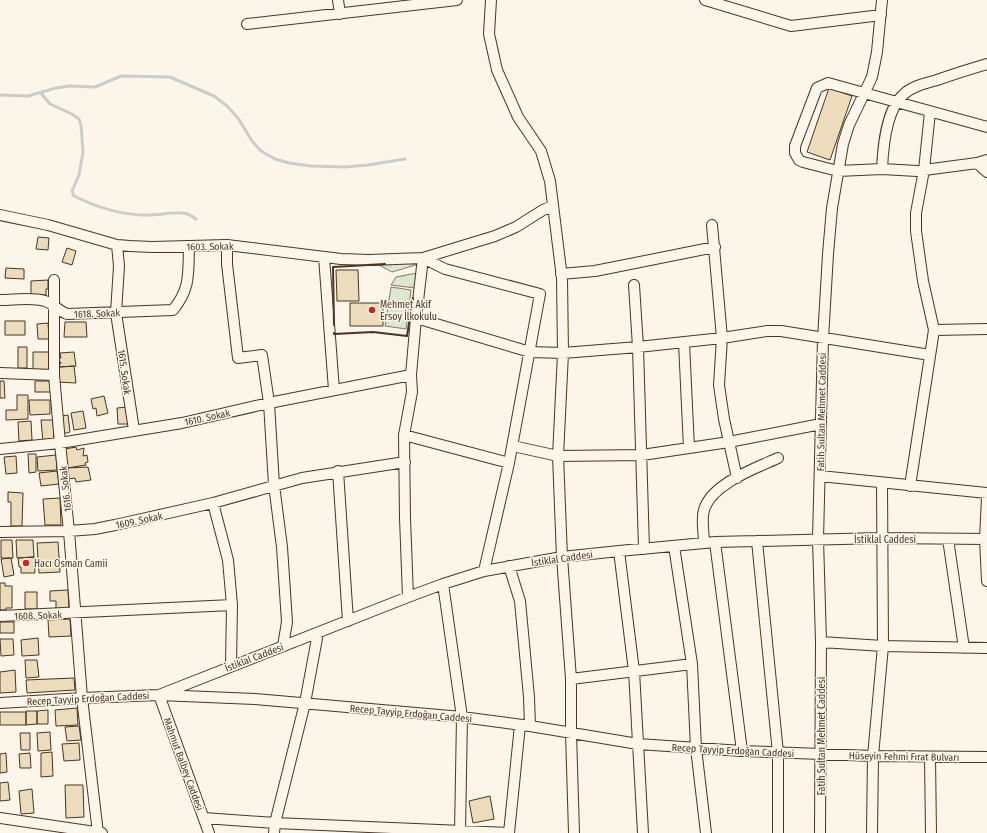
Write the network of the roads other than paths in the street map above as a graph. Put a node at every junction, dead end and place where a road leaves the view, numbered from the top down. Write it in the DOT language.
graph roads {
  1 [pos="338,0"];
  2 [pos="457,0"];
  3 [pos="492,0"];
  4 [pos="705,0"];
  5 [pos="882,0"];
  6 [pos="340,14"];
  7 [pos="881,16"];
  8 [pos="247,24"];
  9 [pos="987,64"];
  10 [pos="864,94"];
  11 [pos="897,102"];
  12 [pos="930,112"];
  13 [pos="987,127"];
  14 [pos="982,162"];
  15 [pos="882,169"];
  16 [pos="924,170"];
  17 [pos="838,171"];
  18 [pos="987,172"];
  19 [pos="553,206"];
  20 [pos="0,215"];
  21 [pos="712,225"];
  22 [pos="117,245"];
  23 [pos="227,245"];
  24 [pos="189,246"];
  25 [pos="715,247"];
  26 [pos="324,257"];
  27 [pos="423,258"];
  28 [pos="561,274"];
  29 [pos="54,280"];
  30 [pos="634,285"];
  31 [pos="0,300"];
  32 [pos="54,306"];
  33 [pos="116,313"];
  34 [pos="416,318"];
  35 [pos="987,329"];
  36 [pos="934,330"];
  37 [pos="722,338"];
  38 [pos="823,338"];
  39 [pos="684,343"];
  40 [pos="638,347"];
  41 [pos="530,352"];
  42 [pos="563,353"];
  43 [pos="930,355"];
  44 [pos="0,373"];
  45 [pos="54,375"];
  46 [pos="411,375"];
  47 [pos="334,390"];
  48 [pos="269,403"];
  49 [pos="821,424"];
  50 [pos="134,430"];
  51 [pos="404,436"];
  52 [pos="729,442"];
  53 [pos="60,444"];
  54 [pos="512,446"];
  55 [pos="689,448"];
  56 [pos="0,449"];
  57 [pos="642,455"];
  58 [pos="558,456"];
  59 [pos="778,458"];
  60 [pos="405,462"];
  61 [pos="510,463"];
  62 [pos="338,471"];
  63 [pos="820,476"];
  64 [pos="737,478"];
  65 [pos="882,482"];
  66 [pos="274,485"];
  67 [pos="910,486"];
  68 [pos="987,493"];
  69 [pos="987,497"];
  70 [pos="213,503"];
  71 [pos="69,531"];
  72 [pos="0,532"];
  73 [pos="881,538"];
  74 [pos="818,539"];
  75 [pos="948,539"];
  76 [pos="986,539"];
  77 [pos="757,540"];
  78 [pos="715,542"];
  79 [pos="704,544"];
  80 [pos="674,546"];
  81 [pos="644,549"];
  82 [pos="619,551"];
  83 [pos="562,557"];
  84 [pos="509,566"];
  85 [pos="484,571"];
  86 [pos="987,581"];
  87 [pos="443,584"];
  88 [pos="408,597"];
  89 [pos="232,605"];
  90 [pos="76,613"];
  91 [pos="0,616"];
  92 [pos="348,621"];
  93 [pos="318,633"];
  94 [pos="821,642"];
  95 [pos="283,646"];
  96 [pos="883,646"];
  97 [pos="964,648"];
  98 [pos="987,648"];
  99 [pos="692,664"];
  100 [pos="231,665"];
  101 [pos="634,671"];
  102 [pos="571,679"];
  103 [pos="159,695"];
  104 [pos="82,698"];
  105 [pos="0,703"];
  106 [pos="305,703"];
  107 [pos="462,717"];
  108 [pos="525,725"];
  109 [pos="571,733"];
  110 [pos="638,744"];
  111 [pos="696,748"];
  112 [pos="742,751"];
  113 [pos="778,753"];
  114 [pos="820,754"];
  115 [pos="873,756"];
  116 [pos="930,757"];
  117 [pos="987,758"];
  118 [pos="0,818"];
  119 [pos="204,818"];
  120 [pos="275,828"];
  121 [pos="367,831"];
  122 [pos="460,832"];
  123 [pos="98,833"];
  124 [pos="102,833"];
  125 [pos="209,833"];
  126 [pos="509,833"];
  127 [pos="574,833"];
  128 [pos="643,833"];
  129 [pos="706,833"];
  130 [pos="778,833"];
  131 [pos="820,833"];
  132 [pos="872,833"];
  133 [pos="931,833"];
  1 -- 6 [label="street"];
  2 -- 6 [label="street"];
  3 -- 19 [label="street"];
  4 -- 7 [label="street"];
  5 -- 7 [label="street, Fatih Sultan Mehmet Caddesi"];
  6 -- 8 [label="street"];
  7 -- 10 [label="street, Fatih Sultan Mehmet Caddesi"];
  9 -- 11 [label="street"];
  10 -- 11 [label="street"];
  10 -- 17 [label="street, Fatih Sultan Mehmet Caddesi"];
  10 -- 17 [label="street"];
  11 -- 12 [label="street"];
  11 -- 15 [label="street"];
  12 -- 13 [label="street"];
  12 -- 16 [label="street"];
  14 -- 16 [label="street"];
  14 -- 18 [label="street"];
  15 -- 16 [label="street"];
  15 -- 17 [label="street"];
  16 -- 36 [label="street"];
  17 -- 38 [label="street, Fatih Sultan Mehmet Caddesi"];
  19 -- 27 [label="street"];
  19 -- 28 [label="street"];
  20 -- 22 [label="street, 1603. Sokak"];
  21 -- 25 [label="street"];
  22 -- 24 [label="street, 1603. Sokak"];
  22 -- 33 [label="street, 1615. Sokak"];
  23 -- 24 [label="street, 1603. Sokak"];
  23 -- 26 [label="street, 1603. Sokak"];
  23 -- 48 [label="street"];
  24 -- 33 [label="street, 1618. Sokak"];
  25 -- 28 [label="street"];
  25 -- 37 [label="street"];
  26 -- 27 [label="street, 1603. Sokak"];
  26 -- 47 [label="street"];
  27 -- 34 [label="street"];
  27 -- 41 [label="street"];
  28 -- 42 [label="street"];
  29 -- 32 [label="street, 1616. Sokak"];
  30 -- 40 [label="street"];
  31 -- 32 [label="street, 1618. Sokak"];
  32 -- 33 [label="street, 1618. Sokak"];
  32 -- 45 [label="street, 1616. Sokak"];
  33 -- 50 [label="street, 1615. Sokak"];
  34 -- 41 [label="street"];
  34 -- 46 [label="street"];
  35 -- 36 [label="street"];
  36 -- 43 [label="street"];
  37 -- 38 [label="street"];
  37 -- 39 [label="street"];
  37 -- 52 [label="street"];
  38 -- 43 [label="street"];
  38 -- 49 [label="street, Fatih Sultan Mehmet Caddesi"];
  39 -- 40 [label="street"];
  39 -- 55 [label="street"];
  40 -- 42 [label="street"];
  40 -- 57 [label="street"];
  41 -- 42 [label="street"];
  41 -- 54 [label="street"];
  42 -- 58 [label="street"];
  43 -- 67 [label="street"];
  44 -- 45 [label="street"];
  45 -- 53 [label="street, 1616. Sokak"];
  46 -- 47 [label="street, 1610. Sokak"];
  46 -- 51 [label="street"];
  47 -- 48 [label="street, 1610. Sokak"];
  48 -- 50 [label="street, 1610. Sokak"];
  48 -- 66 [label="street"];
  49 -- 52 [label="street"];
  49 -- 63 [label="street, Fatih Sultan Mehmet Caddesi"];
  50 -- 53 [label="street, 1610. Sokak"];
  51 -- 60 [label="street"];
  51 -- 61 [label="street"];
  52 -- 55 [label="street"];
  52 -- 64 [label="street"];
  53 -- 56 [label="street, 1610. Sokak"];
  53 -- 71 [label="street, 1616. Sokak"];
  54 -- 58 [label="street"];
  54 -- 61 [label="street"];
  55 -- 57 [label="street"];
  57 -- 58 [label="street"];
  57 -- 81 [label="street"];
  58 -- 83 [label="street"];
  59 -- 64 [label="street"];
  60 -- 62 [label="street, 1609. Sokak"];
  60 -- 88 [label="street"];
  61 -- 85 [label="street"];
  62 -- 66 [label="street, 1609. Sokak"];
  62 -- 92 [label="street"];
  63 -- 65 [label="street"];
  63 -- 74 [label="street, Fatih Sultan Mehmet Caddesi"];
  64 -- 79 [label="street"];
  65 -- 67 [label="street"];
  65 -- 73 [label="street"];
  66 -- 70 [label="street, 1609. Sokak"];
  66 -- 95 [label="street"];
  67 -- 68 [label="street"];
  69 -- 76 [label="street"];
  70 -- 71 [label="street, 1609. Sokak"];
  70 -- 89 [label="street"];
  71 -- 72 [label="street, 1609. Sokak"];
  71 -- 90 [label="street, 1616. Sokak"];
  73 -- 74 [label="street, İstiklal Caddesi"];
  73 -- 75 [label="street, İstiklal Caddesi"];
  73 -- 96 [label="street"];
  74 -- 77 [label="street, İstiklal Caddesi"];
  74 -- 94 [label="street, Fatih Sultan Mehmet Caddesi"];
  75 -- 76 [label="street, İstiklal Caddesi"];
  75 -- 97 [label="street"];
  76 -- 86 [label="street"];
  77 -- 78 [label="street, İstiklal Caddesi"];
  77 -- 113 [label="street"];
  78 -- 79 [label="street, İstiklal Caddesi"];
  78 -- 112 [label="street"];
  79 -- 80 [label="street, İstiklal Caddesi"];
  80 -- 81 [label="street, İstiklal Caddesi"];
  80 -- 99 [label="street"];
  81 -- 82 [label="street, İstiklal Caddesi"];
  82 -- 83 [label="street, İstiklal Caddesi"];
  82 -- 101 [label="street"];
  83 -- 84 [label="street, İstiklal Caddesi"];
  83 -- 102 [label="street"];
  84 -- 85 [label="street, İstiklal Caddesi"];
  84 -- 108 [label="street"];
  85 -- 87 [label="street, İstiklal Caddesi"];
  87 -- 88 [label="street, İstiklal Caddesi"];
  87 -- 107 [label="street"];
  88 -- 92 [label="street, İstiklal Caddesi"];
  89 -- 90 [label="street, 1608. Sokak"];
  89 -- 100 [label="street"];
  90 -- 91 [label="street, 1608. Sokak"];
  90 -- 104 [label="street, 1616. Sokak"];
  92 -- 93 [label="street, İstiklal Caddesi"];
  93 -- 95 [label="street, İstiklal Caddesi"];
  93 -- 106 [label="street"];
  94 -- 96 [label="street"];
  94 -- 114 [label="street, Fatih Sultan Mehmet Caddesi"];
  95 -- 100 [label="street, İstiklal Caddesi"];
  96 -- 97 [label="street"];
  96 -- 115 [label="street"];
  97 -- 98 [label="street"];
  99 -- 101 [label="street"];
  99 -- 111 [label="street"];
  100 -- 103 [label="street, İstiklal Caddesi"];
  101 -- 102 [label="street"];
  101 -- 110 [label="street"];
  102 -- 109 [label="street"];
  103 -- 104 [label="street, Recep Tayyip Erdoğan Caddesi"];
  103 -- 106 [label="street, Recep Tayyip Erdoğan Caddesi"];
  103 -- 119 [label="street, Mahmut Balbey Caddesi"];
  104 -- 105 [label="street, Recep Tayyip Erdoğan Caddesi"];
  104 -- 123 [label="street, 1616. Sokak"];
  106 -- 107 [label="street, Recep Tayyip Erdoğan Caddesi"];
  106 -- 120 [label="street"];
  107 -- 108 [label="street, Recep Tayyip Erdoğan Caddesi"];
  107 -- 122 [label="street"];
  108 -- 109 [label="street, Recep Tayyip Erdoğan Caddesi"];
  108 -- 126 [label="street"];
  109 -- 110 [label="street, Recep Tayyip Erdoğan Caddesi"];
  109 -- 127 [label="street"];
  110 -- 111 [label="street, Recep Tayyip Erdoğan Caddesi"];
  110 -- 128 [label="street"];
  111 -- 112 [label="street, Recep Tayyip Erdoğan Caddesi"];
  111 -- 129 [label="street"];
  112 -- 113 [label="street, Recep Tayyip Erdoğan Caddesi"];
  113 -- 114 [label="street, Recep Tayyip Erdoğan Caddesi"];
  113 -- 130 [label="street"];
  114 -- 115 [label="street, Hüseyin Fehmi Fırat Bulvarı"];
  114 -- 131 [label="street, Fatih Sultan Mehmet Caddesi"];
  115 -- 116 [label="street, Hüseyin Fehmi Fırat Bulvarı"];
  115 -- 132 [label="street"];
  116 -- 117 [label="street, Hüseyin Fehmi Fırat Bulvarı"];
  116 -- 133 [label="street"];
  118 -- 123 [label="street"];
  119 -- 120 [label="street"];
  119 -- 125 [label="street, Mahmut Balbey Caddesi"];
  120 -- 121 [label="street"];
  121 -- 122 [label="street"];
  122 -- 126 [label="street"];
  123 -- 124 [label="street"];
}
